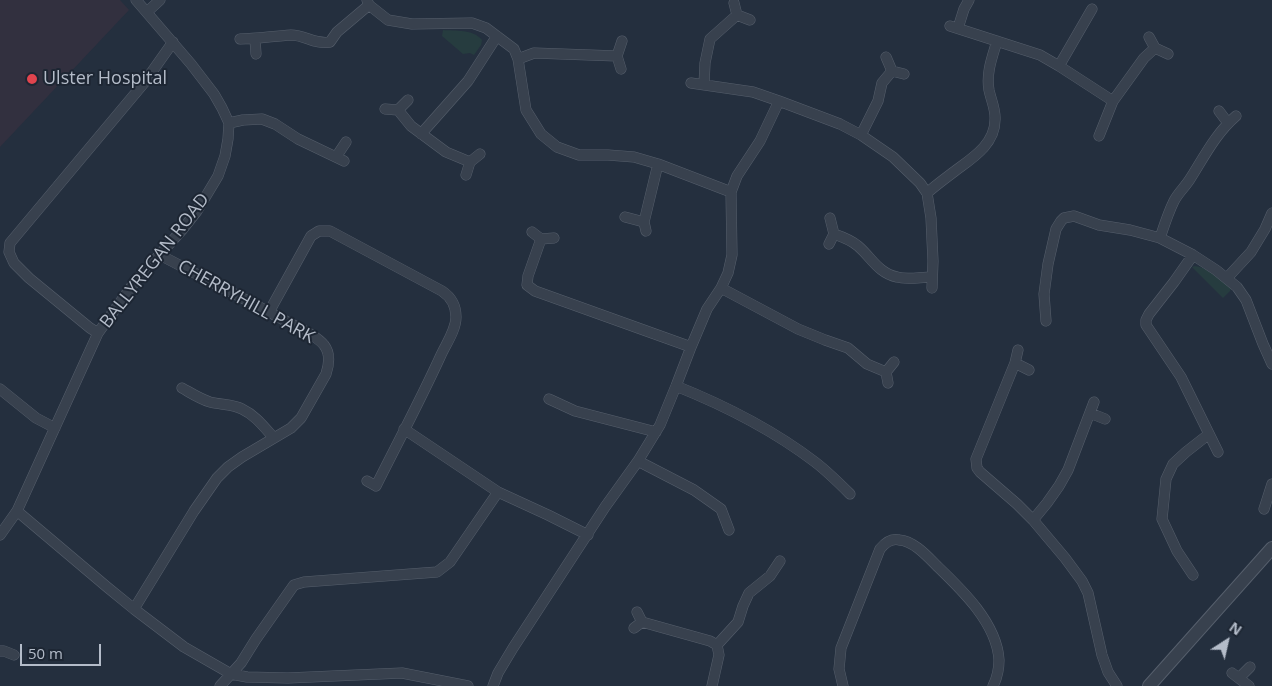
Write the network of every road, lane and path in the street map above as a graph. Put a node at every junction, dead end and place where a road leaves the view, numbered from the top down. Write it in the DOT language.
graph roads {
  1 [pos="136,0"];
  2 [pos="160,0"];
  3 [pos="969,0"];
  4 [pos="368,2"];
  5 [pos="734,3"];
  6 [pos="1092,9"];
  7 [pos="147,12"];
  8 [pos="737,15"];
  9 [pos="750,20"];
  10 [pos="497,36"];
  11 [pos="1149,36"];
  12 [pos="254,39"];
  13 [pos="240,40"];
  14 [pos="622,41"];
  15 [pos="173,42"];
  16 [pos="997,42"];
  17 [pos="1155,48"];
  18 [pos="256,54"];
  19 [pos="1168,54"];
  20 [pos="617,56"];
  21 [pos="886,57"];
  22 [pos="518,59"];
  23 [pos="1060,66"];
  24 [pos="621,69"];
  25 [pos="892,71"];
  26 [pos="904,74"];
  27 [pos="691,83"];
  28 [pos="704,85"];
  29 [pos="408,100"];
  30 [pos="779,101"];
  31 [pos="1113,101"];
  32 [pos="385,109"];
  33 [pos="398,110"];
  34 [pos="1219,111"];
  35 [pos="229,123"];
  36 [pos="421,134"];
  37 [pos="861,135"];
  38 [pos="1100,136"];
  39 [pos="346,142"];
  40 [pos="480,154"];
  41 [pos="470,162"];
  42 [pos="658,164"];
  43 [pos="466,175"];
  44 [pos="731,192"];
  45 [pos="927,192"];
  46 [pos="1272,213"];
  47 [pos="625,217"];
  48 [pos="830,218"];
  49 [pos="532,232"];
  50 [pos="554,238"];
  51 [pos="1160,238"];
  52 [pos="541,239"];
  53 [pos="160,255"];
  54 [pos="1194,255"];
  55 [pos="932,277"];
  56 [pos="1226,278"];
  57 [pos="721,288"];
  58 [pos="932,288"];
  59 [pos="269,312"];
  60 [pos="1046,321"];
  61 [pos="98,333"];
  62 [pos="690,347"];
  63 [pos="1018,350"];
  64 [pos="894,362"];
  65 [pos="1015,363"];
  66 [pos="1272,364"];
  67 [pos="1029,370"];
  68 [pos="886,372"];
  69 [pos="888,383"];
  70 [pos="676,386"];
  71 [pos="182,388"];
  72 [pos="0,390"];
  73 [pos="549,399"];
  74 [pos="1094,402"];
  75 [pos="1090,413"];
  76 [pos="1105,419"];
  77 [pos="55,428"];
  78 [pos="404,429"];
  79 [pos="656,432"];
  80 [pos="1209,434"];
  81 [pos="274,438"];
  82 [pos="1218,452"];
  83 [pos="638,461"];
  84 [pos="367,481"];
  85 [pos="1272,484"];
  86 [pos="498,492"];
  87 [pos="850,494"];
  88 [pos="1264,509"];
  89 [pos="17,511"];
  90 [pos="1033,520"];
  91 [pos="729,530"];
  92 [pos="0,535"];
  93 [pos="588,535"];
  94 [pos="1272,548"];
  95 [pos="780,561"];
  96 [pos="1193,575"];
  97 [pos="134,609"];
  98 [pos="637,612"];
  99 [pos="717,646"];
  100 [pos="0,651"];
  101 [pos="14,655"];
  102 [pos="1250,667"];
  103 [pos="231,674"];
  104 [pos="220,686"];
  105 [pos="468,686"];
  106 [pos="493,686"];
  107 [pos="712,686"];
  108 [pos="843,686"];
  109 [pos="993,686"];
  110 [pos="1117,686"];
  111 [pos="1149,686"];
  112 [pos="1249,686"];
  1 -- 7 [label="street"];
  2 -- 7 [label="street"];
  3 -- 16 [label="street"];
  4 -- 10 [label="street"];
  4 -- 12 [label="street"];
  5 -- 8 [label="street"];
  6 -- 23 [label="street"];
  7 -- 15 [label="street"];
  8 -- 9 [label="street"];
  8 -- 28 [label="street"];
  10 -- 22 [label="street"];
  10 -- 36 [label="street"];
  11 -- 17 [label="street"];
  12 -- 13 [label="street"];
  12 -- 18 [label="street"];
  14 -- 20 [label="street"];
  15 -- 35 [label="street"];
  15 -- 61 [label="street"];
  16 -- 23 [label="street"];
  16 -- 45 [label="street"];
  17 -- 19 [label="street"];
  17 -- 31 [label="street"];
  20 -- 22 [label="street"];
  20 -- 24 [label="street"];
  21 -- 25 [label="street"];
  22 -- 42 [label="street"];
  23 -- 31 [label="street"];
  25 -- 26 [label="street"];
  25 -- 37 [label="street"];
  27 -- 28 [label="street"];
  28 -- 30 [label="street"];
  29 -- 33 [label="street"];
  30 -- 37 [label="street"];
  30 -- 44 [label="street"];
  31 -- 38 [label="street"];
  32 -- 33 [label="street"];
  33 -- 36 [label="street"];
  34 -- 51 [label="street"];
  35 -- 39 [label="street"];
  35 -- 53 [label="street, BALLYREGAN ROAD"];
  36 -- 41 [label="street"];
  37 -- 45 [label="street"];
  40 -- 41 [label="street"];
  41 -- 43 [label="street"];
  42 -- 44 [label="street"];
  42 -- 47 [label="street"];
  44 -- 57 [label="street"];
  45 -- 55 [label="street"];
  46 -- 56 [label="street"];
  48 -- 55 [label="street"];
  49 -- 52 [label="street"];
  50 -- 52 [label="street"];
  51 -- 54 [label="street"];
  51 -- 60 [label="street"];
  52 -- 62 [label="street"];
  53 -- 59 [label="street, CHERRYHILL PARK"];
  53 -- 61 [label="street, BALLYREGAN ROAD"];
  54 -- 56 [label="street"];
  54 -- 80 [label="street"];
  55 -- 58 [label="street"];
  56 -- 66 [label="street"];
  57 -- 62 [label="street"];
  57 -- 68 [label="street"];
  59 -- 78 [label="street"];
  59 -- 81 [label="street, CHERRYHILL PARK"];
  61 -- 77 [label="street, BALLYREGAN ROAD"];
  62 -- 70 [label="street"];
  63 -- 65 [label="street"];
  64 -- 68 [label="street"];
  65 -- 67 [label="street"];
  65 -- 90 [label="street"];
  68 -- 69 [label="street"];
  70 -- 79 [label="street"];
  70 -- 87 [label="street"];
  71 -- 81 [label="street"];
  72 -- 77 [label="street"];
  73 -- 79 [label="street"];
  74 -- 75 [label="street"];
  75 -- 76 [label="street"];
  75 -- 90 [label="street"];
  77 -- 89 [label="street, BALLYREGAN ROAD"];
  78 -- 84 [label="street"];
  78 -- 86 [label="street"];
  79 -- 83 [label="street"];
  80 -- 82 [label="street"];
  80 -- 96 [label="street"];
  81 -- 97 [label="street, CHERRYHILL PARK"];
  83 -- 91 [label="street"];
  83 -- 93 [label="street"];
  85 -- 88 [label="street"];
  86 -- 93 [label="street"];
  86 -- 103 [label="street"];
  89 -- 92 [label="street, BALLYREGAN ROAD"];
  89 -- 97 [label="street"];
  90 -- 110 [label="street"];
  93 -- 106 [label="street"];
  94 -- 111 [label="street"];
  95 -- 99 [label="street"];
  97 -- 103 [label="street"];
  98 -- 99 [label="street"];
  99 -- 107 [label="street"];
  100 -- 101 [label="street"];
  102 -- 112 [label="street"];
  103 -- 104 [label="street"];
  103 -- 105 [label="street"];
  108 -- 109 [label="street"];
}
